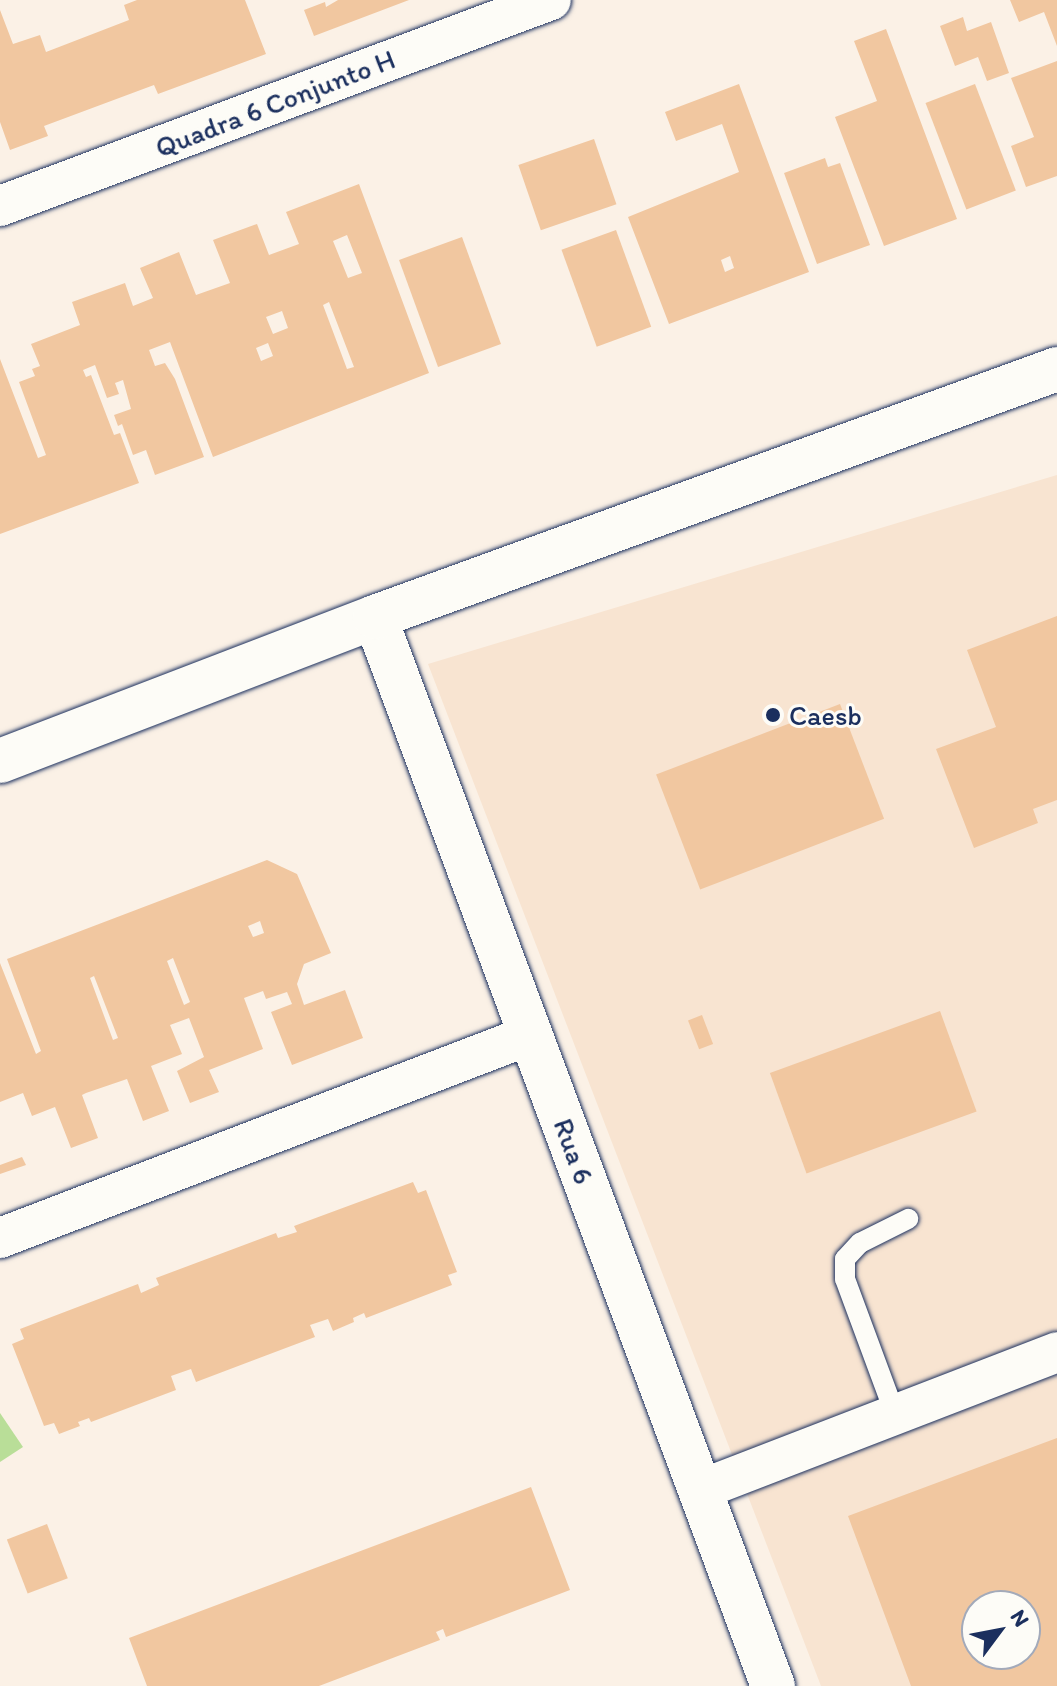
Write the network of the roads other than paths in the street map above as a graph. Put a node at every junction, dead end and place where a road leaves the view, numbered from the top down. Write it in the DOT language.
graph roads {
  1 [pos="551,0"];
  2 [pos="0,206"];
  3 [pos="1057,369"];
  4 [pos="375,617"];
  5 [pos="0,761"];
  6 [pos="530,1035"];
  7 [pos="908,1219"];
  8 [pos="0,1238"];
  9 [pos="1057,1352"];
  10 [pos="895,1414"];
  11 [pos="700,1490"];
  12 [pos="773,1686"];
  1 -- 2 [label="street, Quadra 6 Conjunto H"];
  3 -- 4 [label="street"];
  4 -- 5 [label="street"];
  4 -- 6 [label="street, Rua 6"];
  6 -- 8 [label="street"];
  6 -- 11 [label="street, Rua 6"];
  7 -- 10 [label="lane"];
  9 -- 10 [label="street"];
  10 -- 11 [label="street"];
  11 -- 12 [label="street, Rua 6"];
}
